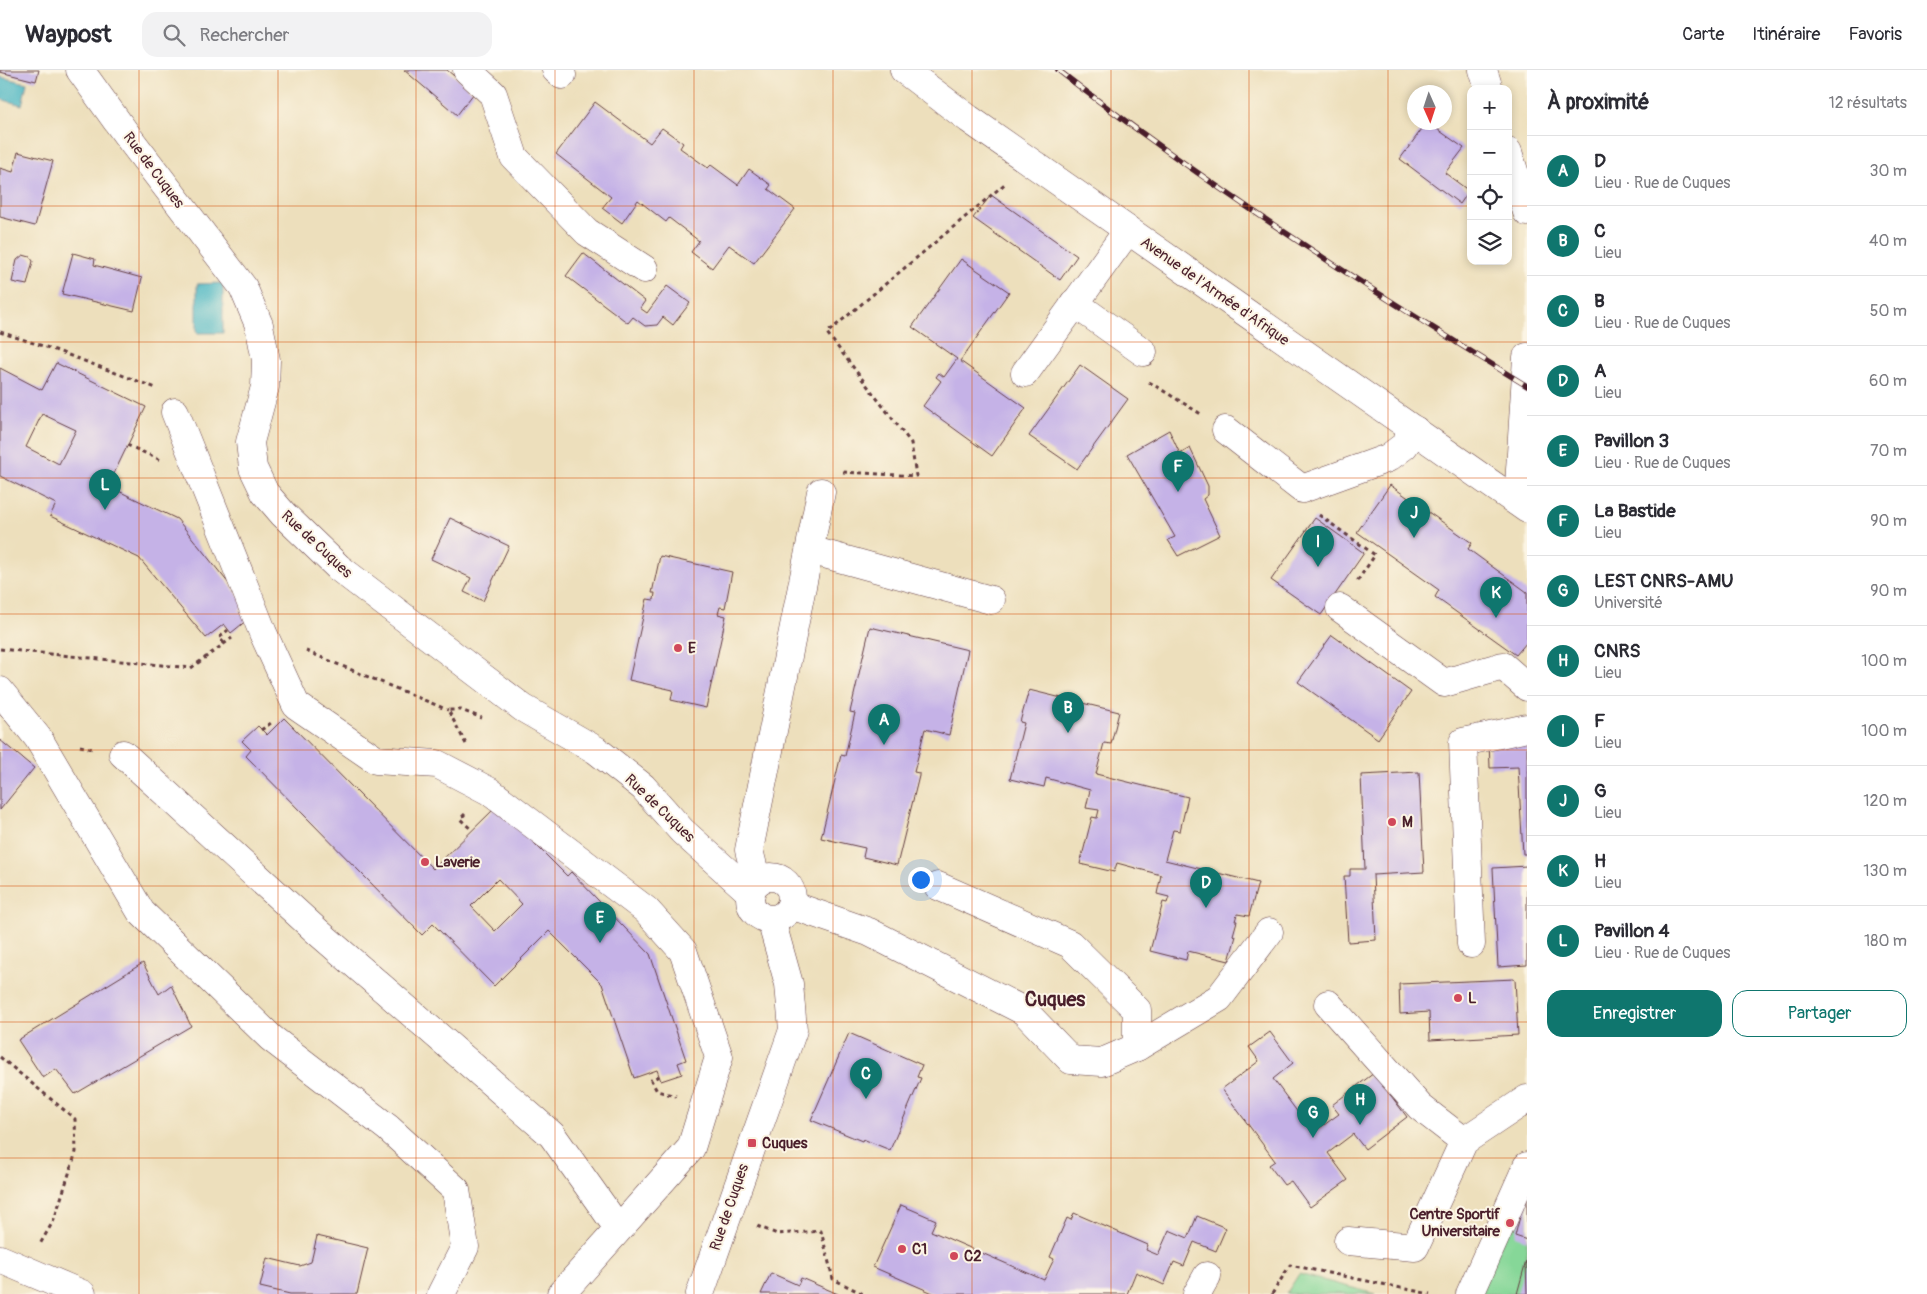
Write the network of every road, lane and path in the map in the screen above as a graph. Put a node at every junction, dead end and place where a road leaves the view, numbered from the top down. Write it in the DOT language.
graph roads {
  1 [pos="80,70"];
  2 [pos="467,70"];
  3 [pos="904,70"];
  4 [pos="1483,70"];
  5 [pos="1488,85"];
  6 [pos="1031,162"];
  7 [pos="1512,165"];
  8 [pos="1527,212"];
  9 [pos="1128,230"];
  10 [pos="644,269"];
  11 [pos="1074,303"];
  12 [pos="0,332"];
  13 [pos="1143,352"];
  14 [pos="1527,357"];
  15 [pos="1025,373"];
  16 [pos="175,412"];
  17 [pos="1226,430"];
  18 [pos="1415,430"];
  19 [pos="841,471"];
  20 [pos="1302,489"];
  21 [pos="821,492"];
  22 [pos="1523,505"];
  23 [pos="810,550"];
  24 [pos="991,600"];
  25 [pos="1340,608"];
  26 [pos="229,630"];
  27 [pos="263,633"];
  28 [pos="224,643"];
  29 [pos="0,649"];
  30 [pos="1527,687"];
  31 [pos="0,692"];
  32 [pos="448,710"];
  33 [pos="1527,728"];
  34 [pos="123,754"];
  35 [pos="938,886"];
  36 [pos="754,888"];
  37 [pos="781,912"];
  38 [pos="1269,932"];
  39 [pos="1471,944"];
  40 [pos="1328,1004"];
  41 [pos="1138,1047"];
  42 [pos="0,1057"];
  43 [pos="659,1076"];
  44 [pos="1527,1099"];
  45 [pos="705,1103"];
  46 [pos="1464,1141"];
  47 [pos="1527,1166"];
  48 [pos="726,1213"];
  49 [pos="54,1220"];
  50 [pos="618,1228"];
  51 [pos="1348,1241"];
  52 [pos="0,1259"];
  53 [pos="82,1294"];
  54 [pos="441,1294"];
  55 [pos="561,1294"];
  56 [pos="700,1294"];
  57 [pos="864,1294"];
  58 [pos="1272,1294"];
  59 [pos="1430,1294"];
  60 [pos="1470,1294"];
  1 -- 36 [label="street, Rue de Cuques"];
  2 -- 10 [label="street"];
  3 -- 6 [label="street, Avenue de l'Armée d'Afrique"];
  4 -- 5 [label="street"];
  6 -- 9 [label="street, Avenue de l'Armée d'Afrique"];
  6 -- 19 [label="path"];
  7 -- 8 [label="street"];
  9 -- 11 [label="street"];
  9 -- 18 [label="street, Avenue de l'Armée d'Afrique"];
  11 -- 13 [label="street"];
  11 -- 15 [label="street"];
  12 -- 16 [label="path"];
  13 -- 17 [label="path"];
  14 -- 22 [label="street"];
  16 -- 27 [label="street"];
  17 -- 20 [label="street"];
  18 -- 20 [label="street"];
  18 -- 22 [label="street, Avenue de l'Armée d'Afrique"];
  20 -- 25 [label="path"];
  21 -- 23 [label="street"];
  23 -- 24 [label="street"];
  23 -- 36 [label="street"];
  25 -- 30 [label="street"];
  26 -- 28 [label="path"];
  27 -- 28 [label="path"];
  27 -- 32 [label="path"];
  27 -- 45 [label="street"];
  28 -- 29 [label="path"];
  31 -- 54 [label="street"];
  33 -- 39 [label="street"];
  34 -- 50 [label="street"];
  35 -- 41 [label="street"];
  36 -- 37 [label="street"];
  36 -- 37 [label="street"];
  37 -- 41 [label="street"];
  37 -- 48 [label="street, Rue de Cuques"];
  38 -- 41 [label="street"];
  40 -- 46 [label="street"];
  42 -- 49 [label="path"];
  43 -- 45 [label="path"];
  44 -- 46 [label="street"];
  45 -- 50 [label="street"];
  46 -- 51 [label="street"];
  47 -- 60 [label="street"];
  48 -- 56 [label="street, Rue de Cuques"];
  48 -- 57 [label="path"];
  50 -- 55 [label="street"];
  52 -- 53 [label="street"];
  58 -- 59 [label="path"];
}
